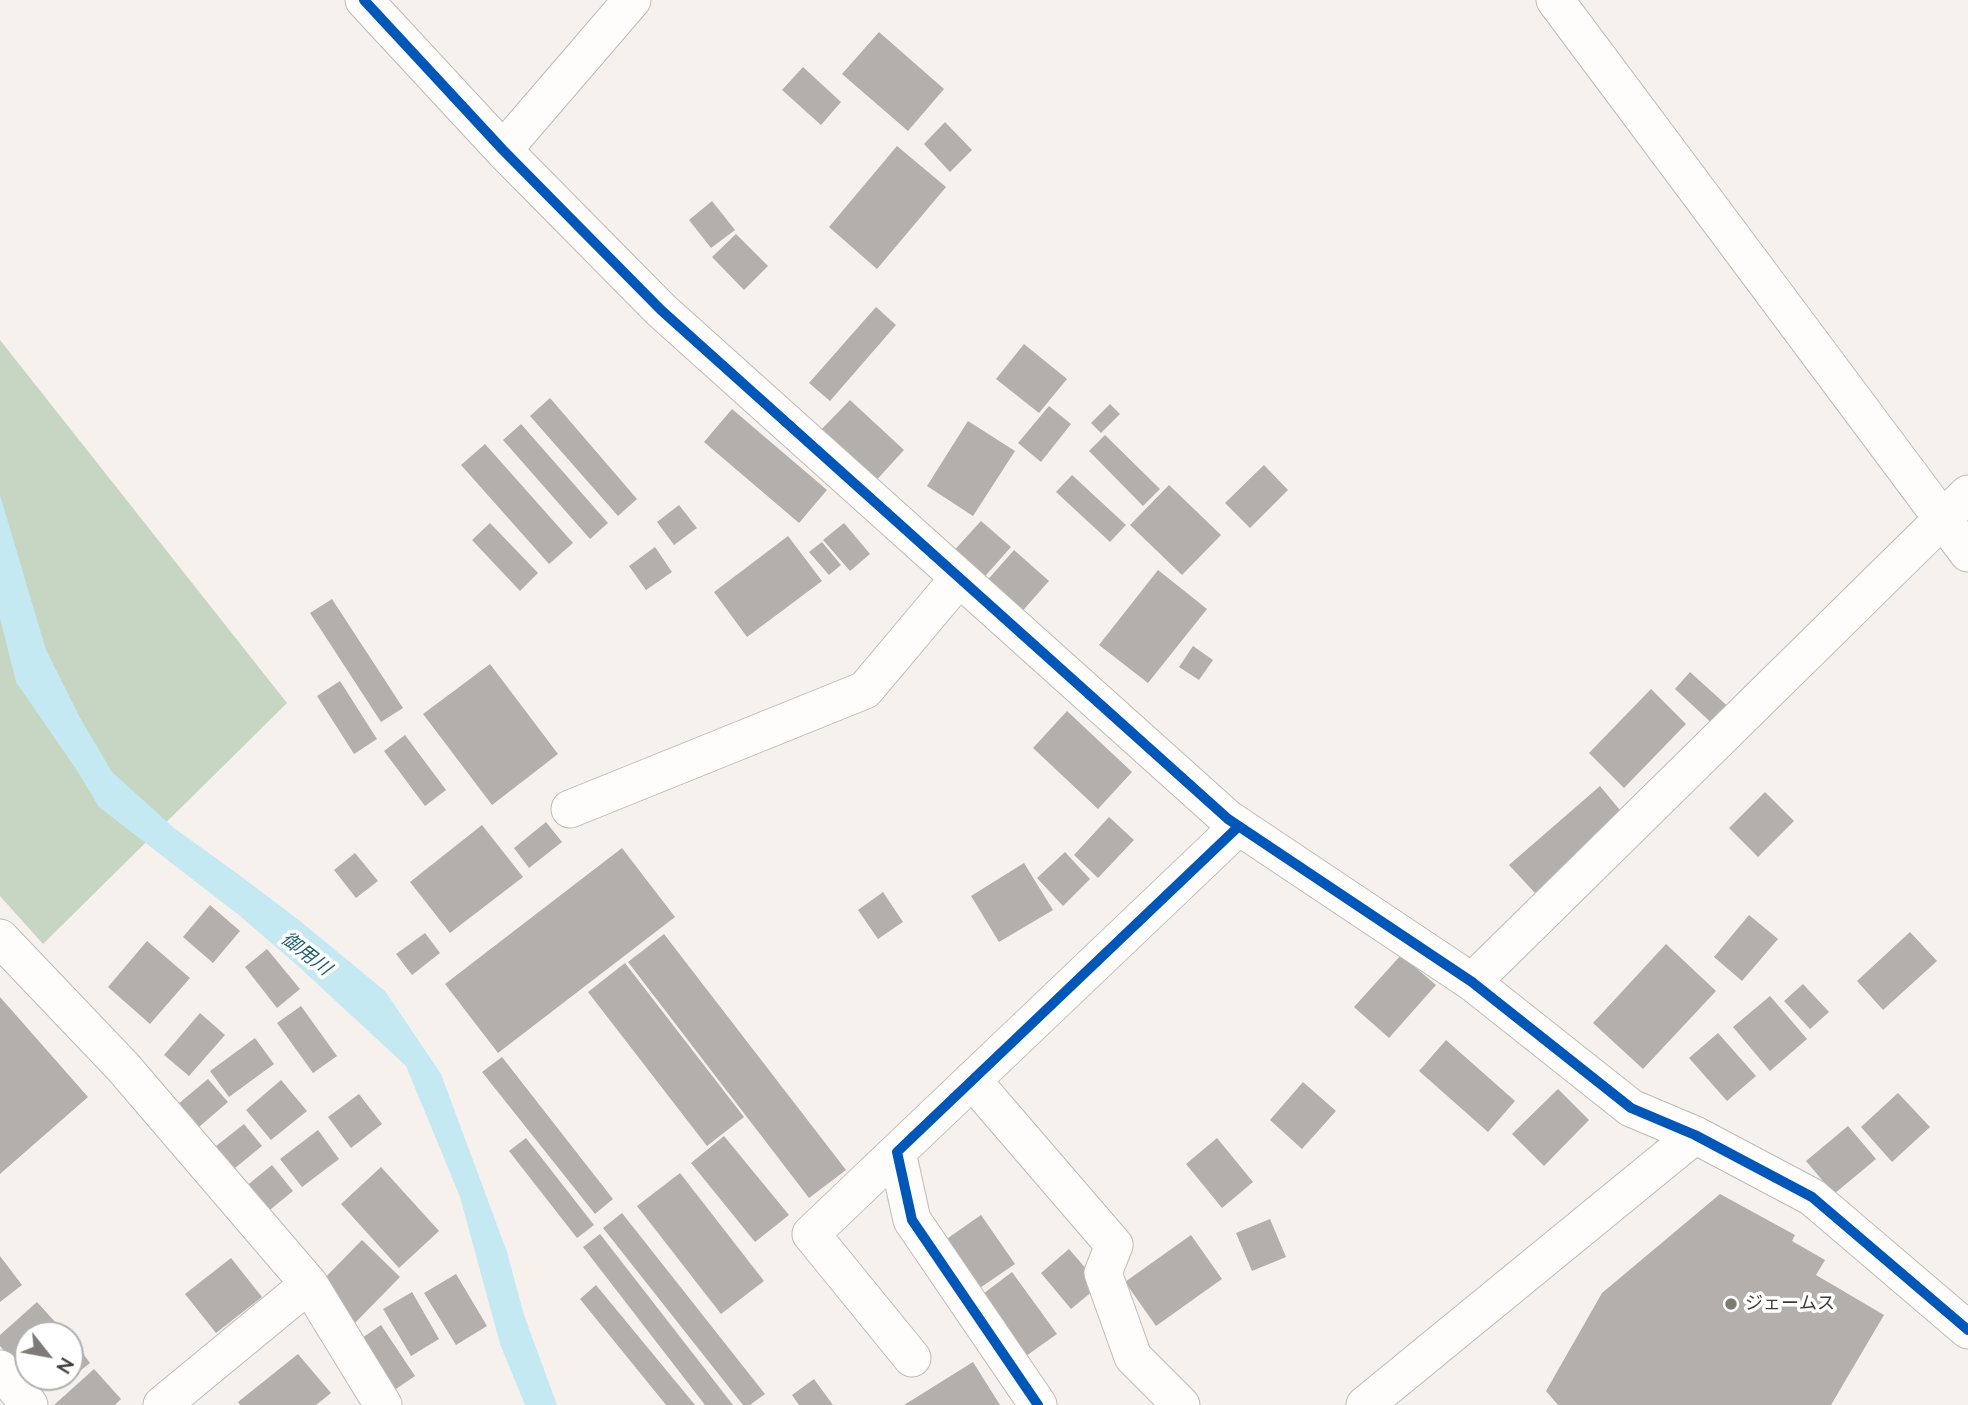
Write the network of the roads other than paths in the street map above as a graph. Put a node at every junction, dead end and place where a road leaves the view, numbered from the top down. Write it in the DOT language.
graph roads {
  1 [pos="364,0"];
  2 [pos="632,0"];
  3 [pos="1555,0"];
  4 [pos="503,150"];
  5 [pos="1956,507"];
  6 [pos="1968,553"];
  7 [pos="960,578"];
  8 [pos="570,809"];
  9 [pos="1239,826"];
  10 [pos="0,938"];
  11 [pos="1472,982"];
  12 [pos="972,1080"];
  13 [pos="1695,1135"];
  14 [pos="897,1152"];
  15 [pos="309,1284"];
  16 [pos="1968,1330"];
  17 [pos="912,1358"];
  18 [pos="0,1369"];
  19 [pos="29,1405"];
  20 [pos="162,1405"];
  21 [pos="383,1405"];
  22 [pos="1038,1405"];
  23 [pos="1181,1405"];
  24 [pos="1365,1405"];
  1 -- 4 [label="street"];
  2 -- 4 [label="street"];
  3 -- 5 [label="street"];
  4 -- 7 [label="street"];
  5 -- 6 [label="street"];
  5 -- 11 [label="street"];
  7 -- 8 [label="street"];
  7 -- 9 [label="street"];
  9 -- 11 [label="street"];
  9 -- 12 [label="street"];
  10 -- 15 [label="street"];
  11 -- 13 [label="street"];
  12 -- 14 [label="street"];
  12 -- 23 [label="street"];
  13 -- 16 [label="street"];
  13 -- 24 [label="street"];
  14 -- 17 [label="street"];
  14 -- 22 [label="street"];
  15 -- 20 [label="street"];
  15 -- 21 [label="street"];
  18 -- 19 [label="street"];
}
